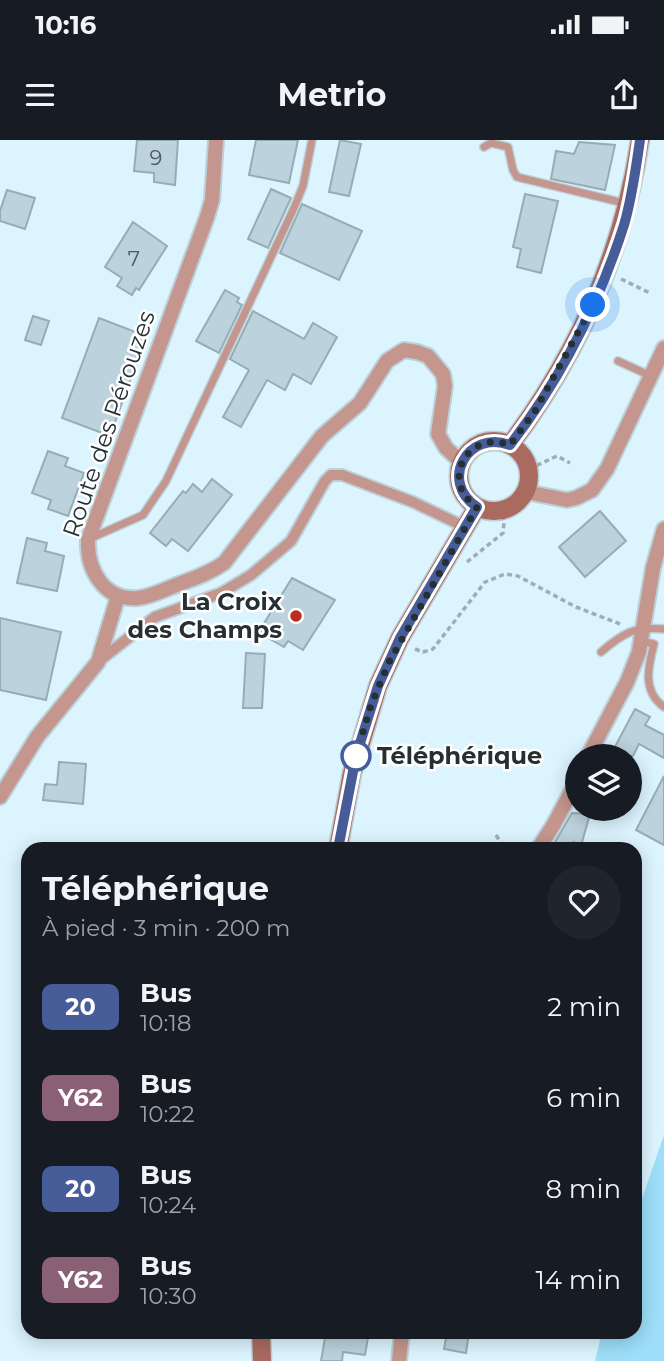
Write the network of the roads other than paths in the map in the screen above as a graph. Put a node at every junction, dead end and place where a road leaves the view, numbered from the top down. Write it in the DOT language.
graph roads {
  1 [pos="216,140"];
  2 [pos="312,140"];
  3 [pos="640,140"];
  4 [pos="484,147"];
  5 [pos="629,204"];
  6 [pos="664,348"];
  7 [pos="618,361"];
  8 [pos="651,376"];
  9 [pos="510,445"];
  10 [pos="462,463"];
  11 [pos="526,492"];
  12 [pos="477,507"];
  13 [pos="466,527"];
  14 [pos="664,529"];
  15 [pos="88,540"];
  16 [pos="118,596"];
  17 [pos="664,629"];
  18 [pos="642,634"];
  19 [pos="601,652"];
  20 [pos="98,662"];
  21 [pos="664,707"];
  22 [pos="594,744"];
  23 [pos="0,797"];
  24 [pos="565,803"];
  25 [pos="339,842"];
  26 [pos="542,842"];
  27 [pos="261,1339"];
  28 [pos="401,1339"];
  29 [pos="262,1361"];
  30 [pos="399,1361"];
  1 -- 15 [label="street, Route des Pérouzes"];
  2 -- 15 [label="lane"];
  3 -- 5 [label="main road"];
  4 -- 5 [label="lane"];
  5 -- 9 [label="main road"];
  6 -- 8 [label="street"];
  7 -- 8 [label="lane"];
  8 -- 11 [label="street"];
  9 -- 10 [label="main road"];
  9 -- 11 [label="main road"];
  10 -- 12 [label="main road"];
  10 -- 16 [label="street"];
  11 -- 12 [label="main road"];
  12 -- 13 [label="main road"];
  13 -- 20 [label="street"];
  13 -- 25 [label="main road"];
  14 -- 18 [label="street"];
  15 -- 16 [label="street, Route des Pérouzes"];
  16 -- 20 [label="street"];
  17 -- 18 [label="lane"];
  18 -- 19 [label="lane"];
  18 -- 21 [label="lane"];
  18 -- 22 [label="street"];
  20 -- 23 [label="street"];
  24 -- 26 [label="street"];
  27 -- 29 [label="main road"];
  28 -- 30 [label="street"];
}
